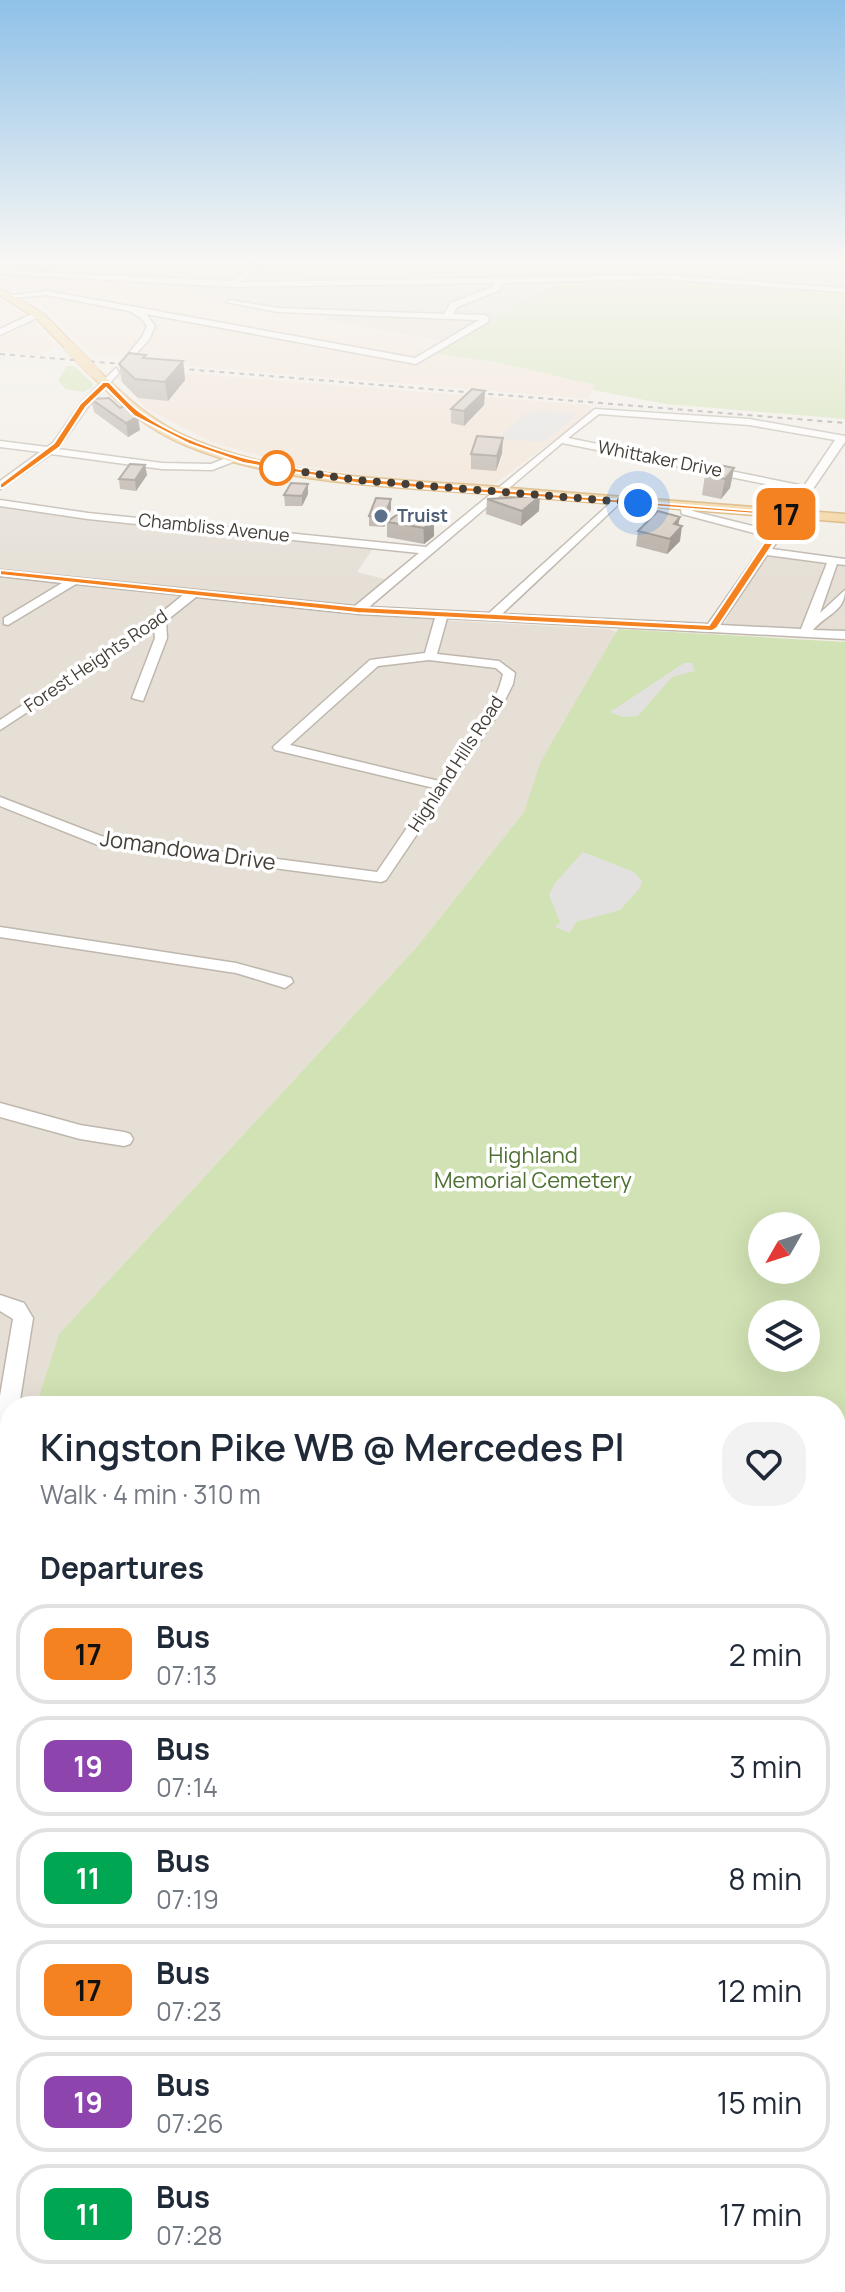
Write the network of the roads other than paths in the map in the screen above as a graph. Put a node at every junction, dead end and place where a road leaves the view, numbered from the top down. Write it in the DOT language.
graph roads {
  1 [pos="90,368"];
  2 [pos="116,371"];
  3 [pos="106,384"];
  4 [pos="117,396"];
  5 [pos="88,401"];
  6 [pos="843,439"];
  7 [pos="561,440"];
  8 [pos="0,444"];
  9 [pos="50,451"];
  10 [pos="234,458"];
  11 [pos="0,486"];
  12 [pos="805,489"];
  13 [pos="498,492"];
  14 [pos="616,501"];
  15 [pos="0,503"];
  16 [pos="685,506"];
  17 [pos="788,514"];
  18 [pos="845,518"];
  19 [pos="774,535"];
  20 [pos="429,551"];
  21 [pos="762,551"];
  22 [pos="839,562"];
  23 [pos="0,573"];
  24 [pos="73,581"];
  25 [pos="845,593"];
  26 [pos="191,595"];
  27 [pos="358,610"];
  28 [pos="442,615"];
  29 [pos="492,617"];
  30 [pos="160,620"];
  31 [pos="8,621"];
  32 [pos="712,628"];
  33 [pos="808,628"];
  34 [pos="845,635"];
  35 [pos="430,656"];
  36 [pos="138,698"];
  37 [pos="0,726"];
  38 [pos="441,786"];
  39 [pos="0,801"];
  40 [pos="381,877"];
  41 [pos="0,932"];
  42 [pos="285,982"];
  43 [pos="0,1110"];
  44 [pos="124,1139"];
  45 [pos="0,1303"];
  46 [pos="10,1396"];
  1 -- 3 [label="main road, bridge"];
  2 -- 3 [label="street"];
  3 -- 4 [label="main road"];
  3 -- 5 [label="street"];
  4 -- 5 [label="main road"];
  4 -- 10 [label="main road"];
  5 -- 9 [label="street"];
  6 -- 7 [label="street"];
  6 -- 12 [label="street"];
  7 -- 12 [label="street, Whittaker Drive"];
  7 -- 13 [label="street"];
  8 -- 9 [label="street"];
  9 -- 10 [label="street"];
  9 -- 11 [label="street"];
  10 -- 13 [label="main road"];
  12 -- 17 [label="street"];
  13 -- 14 [label="main road"];
  13 -- 20 [label="street"];
  14 -- 16 [label="main road"];
  14 -- 29 [label="street"];
  15 -- 20 [label="street, Chambliss Avenue"];
  16 -- 17 [label="main road"];
  16 -- 19 [label="street"];
  17 -- 18 [label="main road"];
  17 -- 19 [label="street"];
  19 -- 21 [label="street"];
  20 -- 27 [label="street"];
  21 -- 22 [label="street"];
  21 -- 32 [label="street"];
  22 -- 33 [label="street"];
  23 -- 24 [label="street"];
  24 -- 26 [label="street"];
  24 -- 31 [label="street"];
  25 -- 33 [label="street"];
  26 -- 27 [label="street"];
  26 -- 30 [label="street, Forest Heights Road"];
  27 -- 28 [label="street"];
  28 -- 29 [label="street"];
  28 -- 35 [label="street"];
  29 -- 32 [label="street"];
  30 -- 36 [label="street"];
  30 -- 37 [label="street, Forest Heights Road"];
  32 -- 33 [label="street"];
  33 -- 34 [label="street"];
  35 -- 38 [label="street, Highland Hills Road"];
  35 -- 38 [label="street"];
  38 -- 40 [label="street, Highland Hills Road"];
  39 -- 40 [label="street, Jomandowa Drive"];
  41 -- 42 [label="street"];
  43 -- 44 [label="street"];
  45 -- 46 [label="street"];
}
